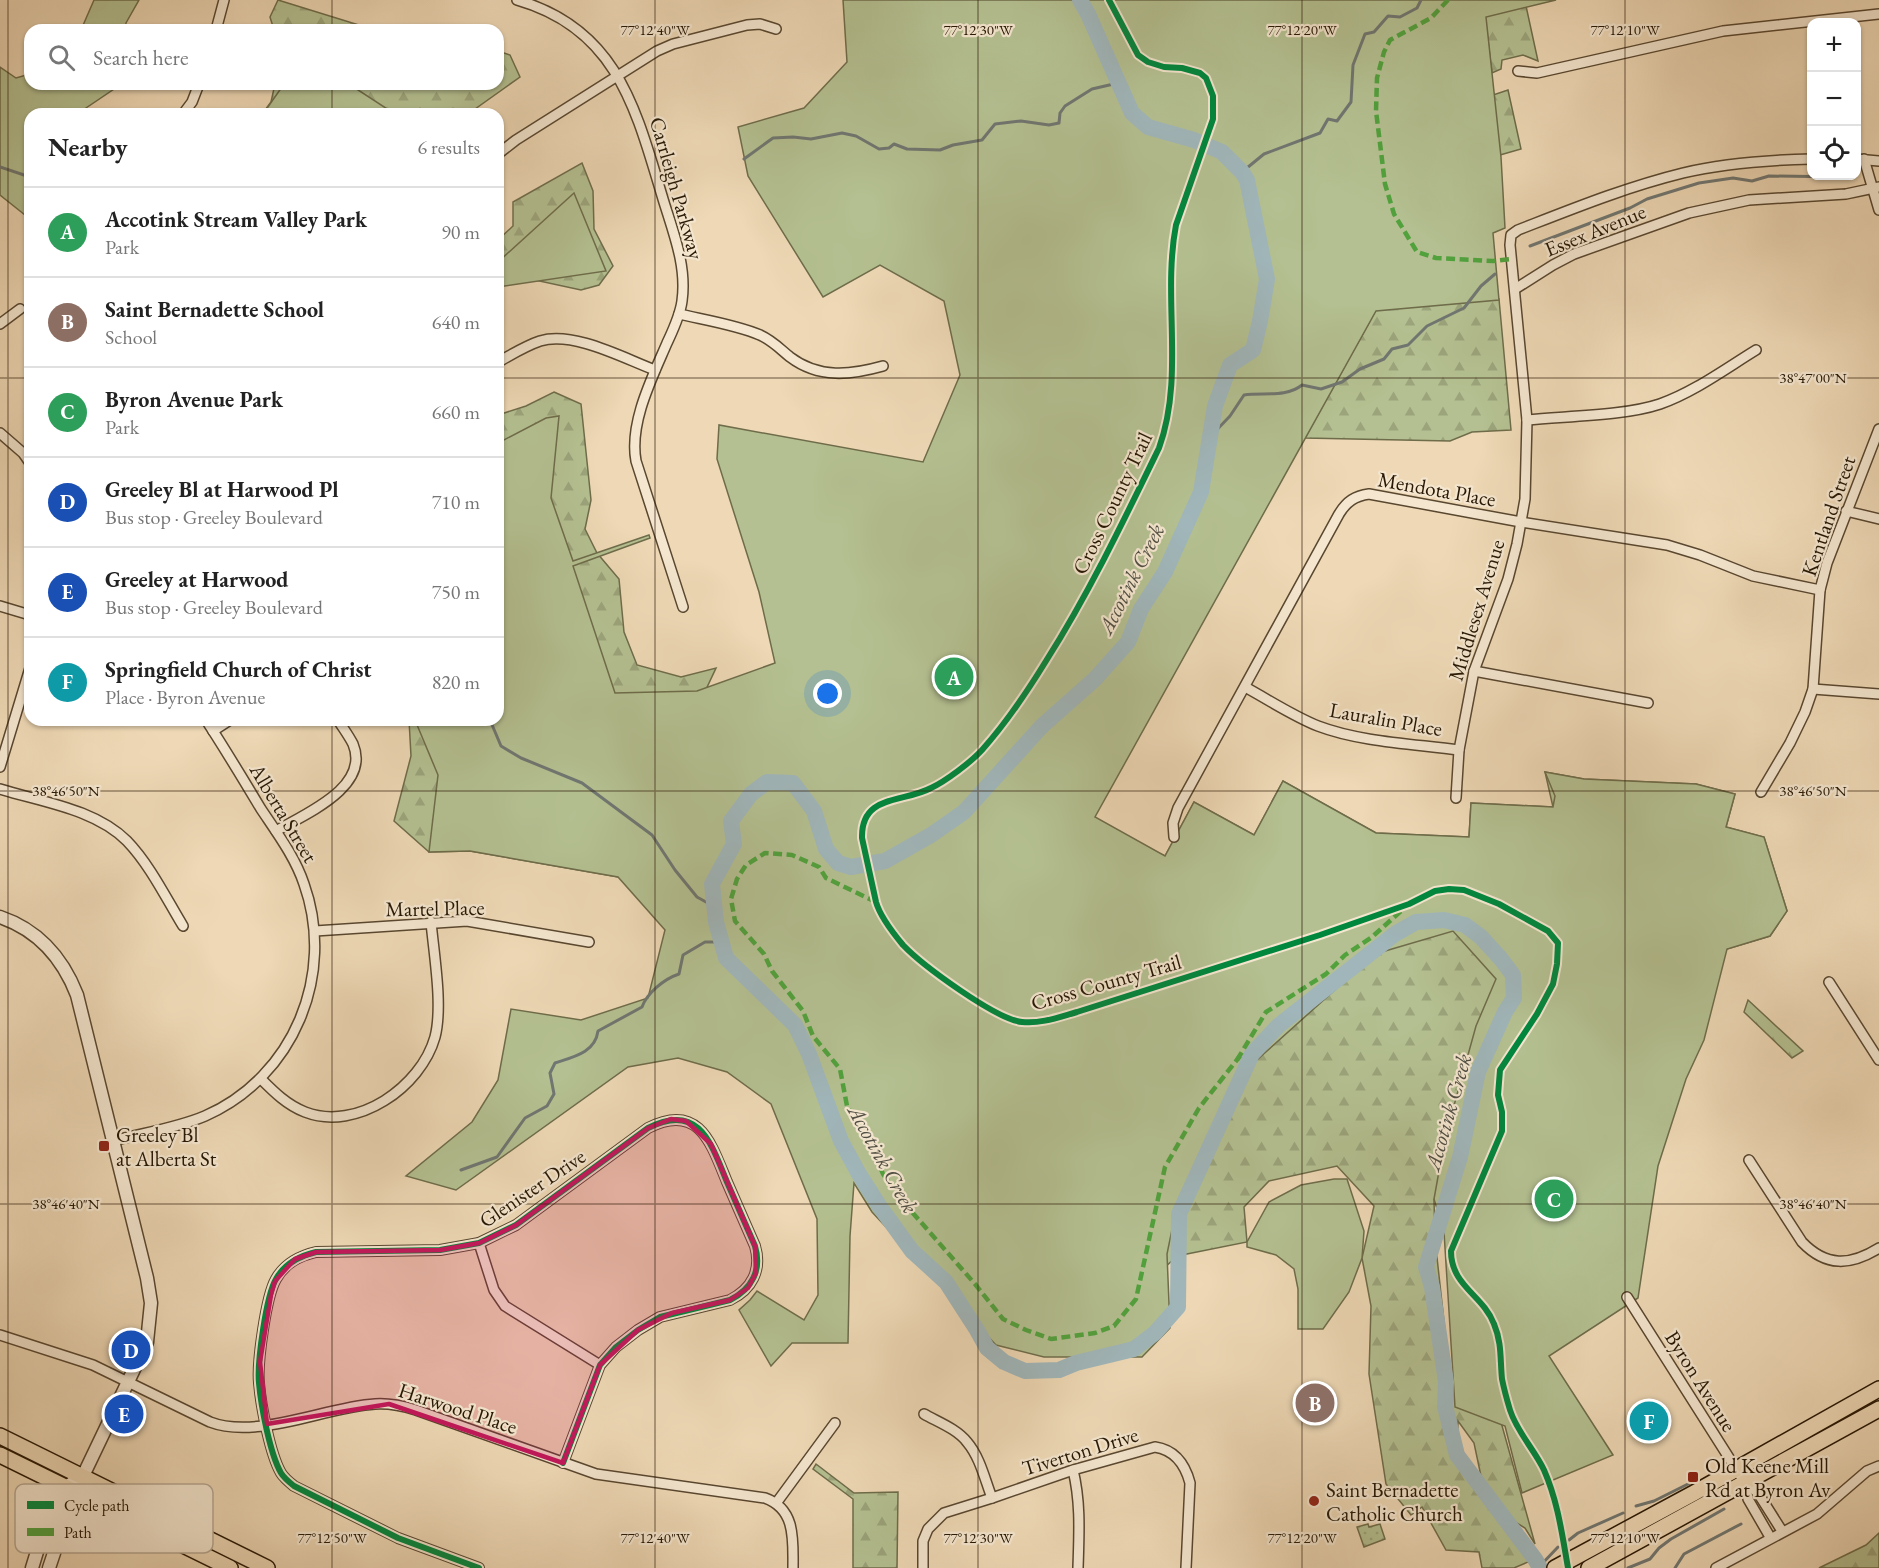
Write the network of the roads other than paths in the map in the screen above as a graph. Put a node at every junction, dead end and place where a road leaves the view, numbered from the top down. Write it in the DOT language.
graph roads {
  1 [pos="224,0"];
  2 [pos="517,0"];
  3 [pos="1879,14"];
  4 [pos="218,24"];
  5 [pos="776,29"];
  6 [pos="1518,71"];
  7 [pos="619,75"];
  8 [pos="197,90"];
  9 [pos="188,108"];
  10 [pos="504,149"];
  11 [pos="1807,159"];
  12 [pos="1861,159"];
  13 [pos="1861,161"];
  14 [pos="1879,161"];
  15 [pos="1876,187"];
  16 [pos="1879,210"];
  17 [pos="1515,290"];
  18 [pos="20,309"];
  19 [pos="680,314"];
  20 [pos="0,324"];
  21 [pos="1756,350"];
  22 [pos="504,359"];
  23 [pos="883,366"];
  24 [pos="655,370"];
  25 [pos="1527,420"];
  26 [pos="1879,429"];
  27 [pos="0,433"];
  28 [pos="24,454"];
  29 [pos="1846,511"];
  30 [pos="1879,519"];
  31 [pos="1521,522"];
  32 [pos="1820,590"];
  33 [pos="0,606"];
  34 [pos="683,607"];
  35 [pos="24,613"];
  36 [pos="1474,671"];
  37 [pos="1245,687"];
  38 [pos="24,688"];
  39 [pos="1813,689"];
  40 [pos="1879,694"];
  41 [pos="1648,703"];
  42 [pos="210,726"];
  43 [pos="221,726"];
  44 [pos="342,726"];
  45 [pos="213,731"];
  46 [pos="1459,750"];
  47 [pos="0,767"];
  48 [pos="0,789"];
  49 [pos="1761,792"];
  50 [pos="1456,798"];
  51 [pos="276,831"];
  52 [pos="1174,837"];
  53 [pos="0,917"];
  54 [pos="431,922"];
  55 [pos="183,926"];
  56 [pos="315,931"];
  57 [pos="589,942"];
  58 [pos="1829,982"];
  59 [pos="1879,1060"];
  60 [pos="261,1079"];
  61 [pos="113,1141"];
  62 [pos="1749,1160"];
  63 [pos="478,1243"];
  64 [pos="1879,1248"];
  65 [pos="1627,1298"];
  66 [pos="0,1335"];
  67 [pos="600,1365"];
  68 [pos="129,1382"];
  69 [pos="1879,1389"];
  70 [pos="1879,1409"];
  71 [pos="924,1414"];
  72 [pos="835,1423"];
  73 [pos="267,1424"];
  74 [pos="0,1436"];
  75 [pos="0,1455"];
  76 [pos="563,1462"];
  77 [pos="1879,1466"];
  78 [pos="1736,1468"];
  79 [pos="1073,1470"];
  80 [pos="83,1476"];
  81 [pos="1745,1483"];
  82 [pos="60,1484"];
  83 [pos="71,1484"];
  84 [pos="83,1484"];
  85 [pos="99,1484"];
  86 [pos="992,1498"];
  87 [pos="777,1502"];
  88 [pos="1782,1531"];
  89 [pos="1770,1537"];
  90 [pos="213,1541"];
  91 [pos="37,1553"];
  92 [pos="54,1553"];
  93 [pos="200,1553"];
  94 [pos="32,1568"];
  95 [pos="49,1568"];
  96 [pos="230,1568"];
  97 [pos="267,1568"];
  98 [pos="479,1568"];
  99 [pos="793,1568"];
  100 [pos="923,1568"];
  101 [pos="1078,1568"];
  102 [pos="1186,1568"];
  103 [pos="1555,1568"];
  104 [pos="1589,1568"];
  105 [pos="1716,1568"];
  1 -- 4 [label="street"];
  2 -- 7 [label="street, Carrleigh Parkway"];
  3 -- 6 [label="street"];
  5 -- 7 [label="street"];
  7 -- 10 [label="street"];
  7 -- 19 [label="street, Carrleigh Parkway"];
  8 -- 9 [label="street"];
  11 -- 17 [label="street, Essex Avenue"];
  12 -- 14 [label="street"];
  13 -- 15 [label="street"];
  15 -- 16 [label="street"];
  15 -- 17 [label="street, Essex Avenue"];
  17 -- 25 [label="street, Middlesex Avenue"];
  18 -- 20 [label="street"];
  19 -- 23 [label="street"];
  19 -- 24 [label="street, Carrleigh Parkway"];
  21 -- 25 [label="street"];
  22 -- 24 [label="street"];
  24 -- 34 [label="street, Carrleigh Parkway"];
  25 -- 31 [label="street, Middlesex Avenue"];
  26 -- 29 [label="street, Kentland Street"];
  27 -- 28 [label="street"];
  29 -- 30 [label="street"];
  29 -- 32 [label="street, Kentland Street"];
  31 -- 32 [label="street, Mendota Place"];
  31 -- 36 [label="street, Middlesex Avenue"];
  31 -- 37 [label="street, Mendota Place"];
  32 -- 39 [label="street, Kentland Street"];
  33 -- 35 [label="street"];
  36 -- 41 [label="street"];
  36 -- 46 [label="street, Middlesex Avenue"];
  37 -- 46 [label="street, Lauralin Place"];
  37 -- 52 [label="street, Mendota Place"];
  38 -- 47 [label="street"];
  39 -- 40 [label="street"];
  39 -- 49 [label="street, Kentland Street"];
  42 -- 45 [label="street, Alberta Street"];
  43 -- 45 [label="street"];
  44 -- 51 [label="street"];
  45 -- 51 [label="street, Alberta Street"];
  46 -- 50 [label="street, Middlesex Avenue"];
  48 -- 55 [label="street"];
  51 -- 56 [label="street, Alberta Street"];
  53 -- 61 [label="street"];
  54 -- 56 [label="street, Martel Place"];
  54 -- 57 [label="street, Martel Place"];
  54 -- 60 [label="street"];
  56 -- 60 [label="street, Alberta Street"];
  58 -- 59 [label="street"];
  60 -- 61 [label="street, Alberta Street"];
  61 -- 68 [label="street"];
  62 -- 64 [label="street"];
  63 -- 67 [label="street"];
  63 -- 67 [label="street, Glenister Drive"];
  63 -- 73 [label="street, Glenister Drive"];
  65 -- 78 [label="street, Byron Avenue"];
  66 -- 68 [label="street, Harwood Place"];
  67 -- 76 [label="street, Glenister Drive"];
  68 -- 73 [label="street, Harwood Place"];
  68 -- 80 [label="street"];
  69 -- 78 [label="main road"];
  70 -- 81 [label="main road"];
  71 -- 86 [label="street"];
  72 -- 87 [label="street"];
  73 -- 76 [label="street, Harwood Place"];
  73 -- 98 [label="street, Glenister Drive"];
  74 -- 80 [label="main road"];
  75 -- 82 [label="main road"];
  76 -- 87 [label="street, Harwood Place"];
  77 -- 88 [label="street"];
  78 -- 81 [label="street, Byron Avenue"];
  78 -- 103 [label="main road"];
  79 -- 86 [label="street, Tiverton Drive"];
  79 -- 101 [label="street"];
  79 -- 102 [label="street, Tiverton Drive"];
  80 -- 83 [label="street"];
  80 -- 84 [label="street"];
  80 -- 85 [label="main road"];
  81 -- 88 [label="street"];
  81 -- 89 [label="street"];
  81 -- 104 [label="main road"];
  86 -- 100 [label="street, Tiverton Drive"];
  87 -- 99 [label="street"];
  88 -- 89 [label="street"];
  89 -- 105 [label="street"];
  90 -- 97 [label="main road"];
  91 -- 94 [label="street"];
  92 -- 95 [label="street"];
  93 -- 96 [label="main road"];
}
